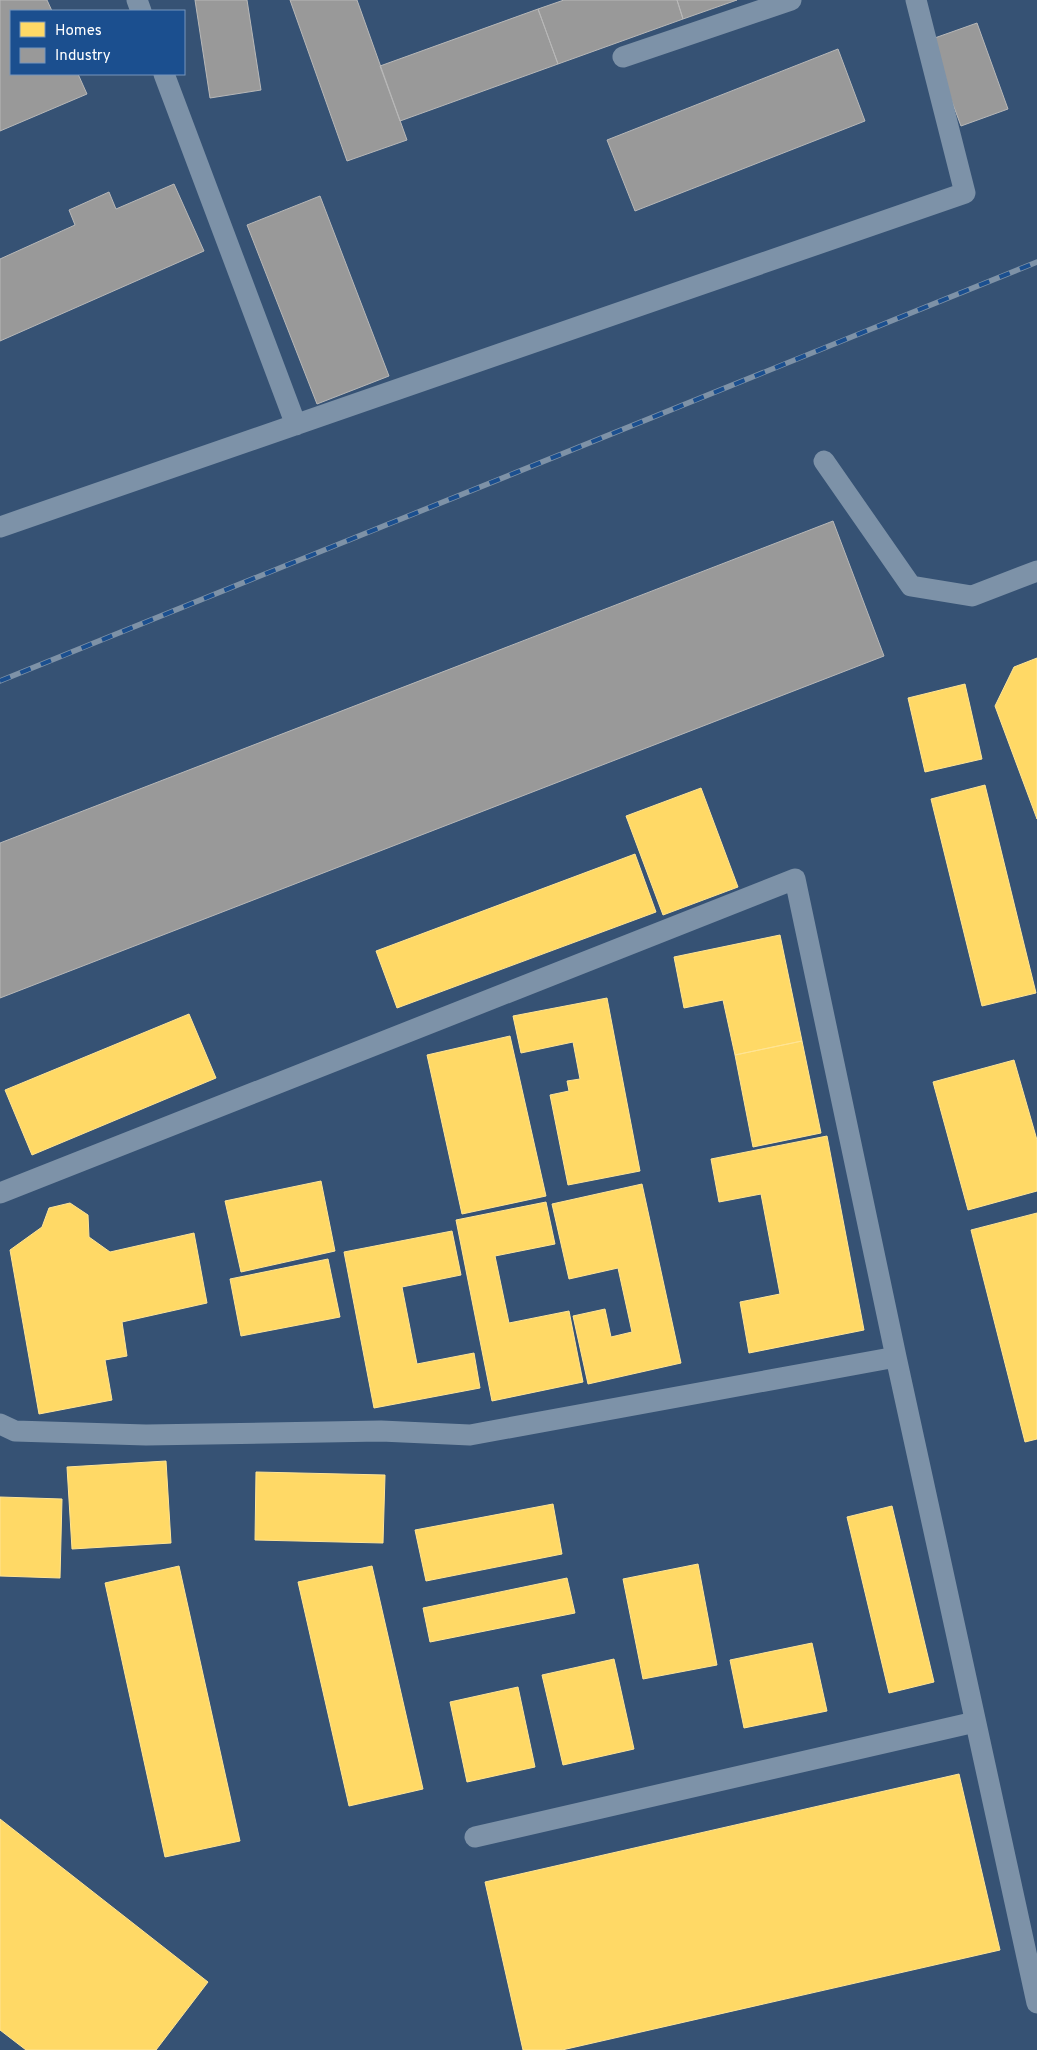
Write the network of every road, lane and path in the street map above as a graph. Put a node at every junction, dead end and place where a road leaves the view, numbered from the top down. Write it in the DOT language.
graph roads {
  1 [pos="791,0"];
  2 [pos="916,0"];
  3 [pos="624,57"];
  4 [pos="164,75"];
  5 [pos="296,425"];
  6 [pos="824,461"];
  7 [pos="0,527"];
  8 [pos="1037,571"];
  9 [pos="0,1193"];
  10 [pos="896,1357"];
  11 [pos="0,1424"];
  12 [pos="975,1722"];
  13 [pos="475,1837"];
  14 [pos="1037,2003"];
  1 -- 3 [label="lane"];
  2 -- 5 [label="lane"];
  4 -- 5 [label="lane"];
  5 -- 7 [label="lane"];
  6 -- 8 [label="lane"];
  9 -- 10 [label="lane"];
  10 -- 11 [label="lane"];
  10 -- 12 [label="lane"];
  12 -- 13 [label="lane"];
  12 -- 14 [label="lane"];
}
